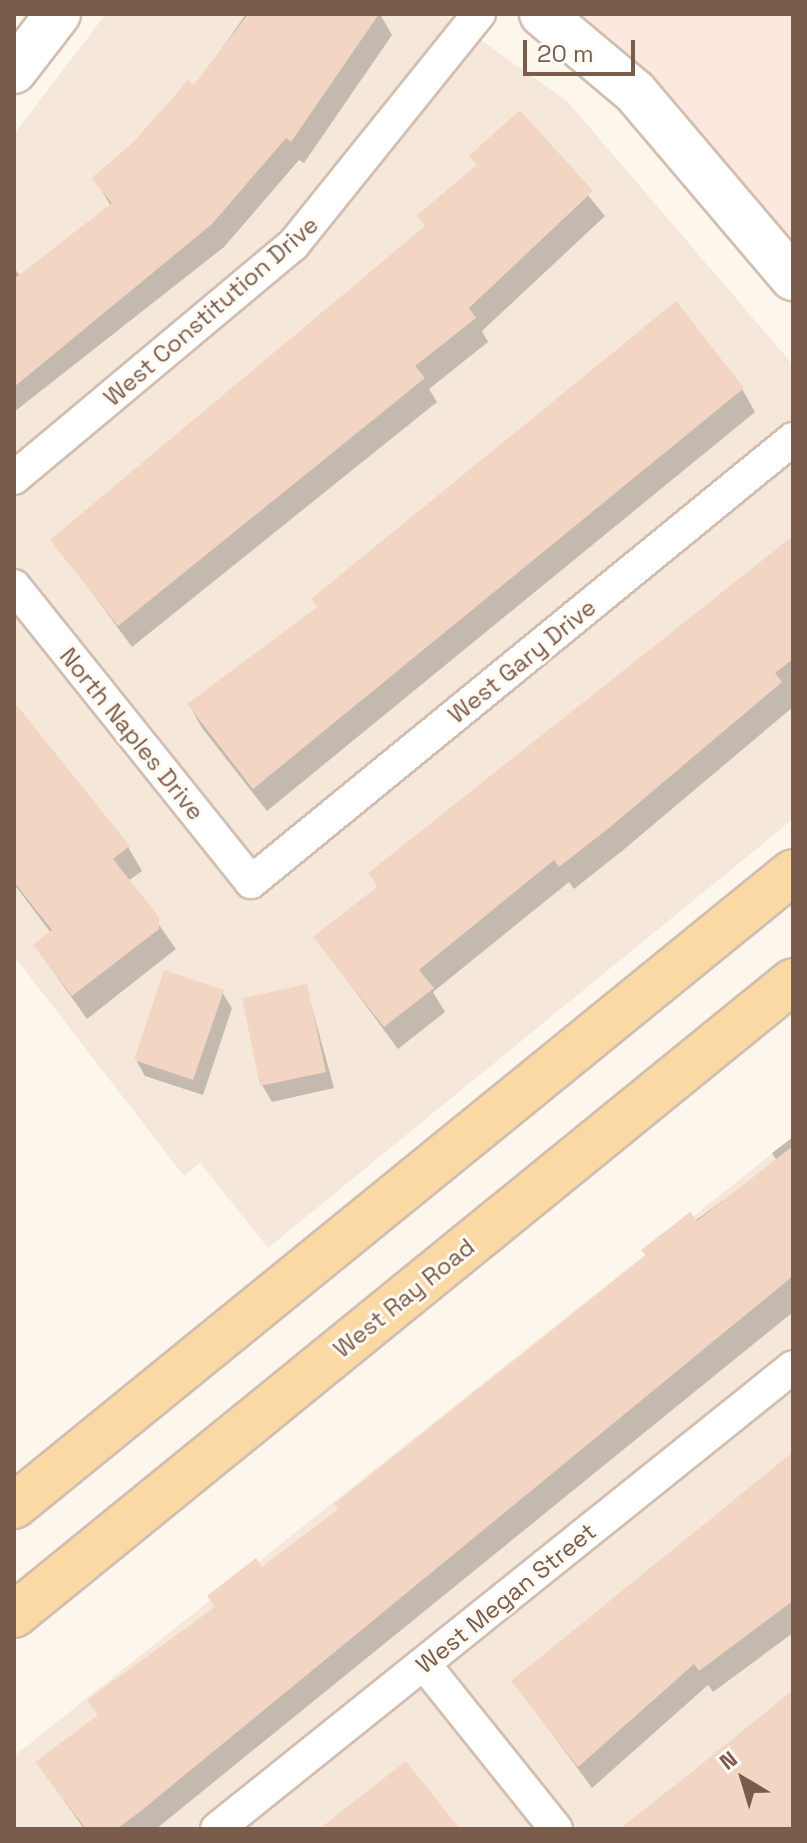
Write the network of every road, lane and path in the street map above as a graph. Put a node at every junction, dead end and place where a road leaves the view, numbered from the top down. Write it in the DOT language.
graph roads {
  1 [pos="58,14"];
  2 [pos="479,14"];
  3 [pos="542,14"];
  4 [pos="14,71"];
  5 [pos="793,278"];
  6 [pos="793,439"];
  7 [pos="14,478"];
  8 [pos="14,586"];
  9 [pos="793,872"];
  10 [pos="251,882"];
  11 [pos="793,981"];
  12 [pos="793,1367"];
  13 [pos="14,1506"];
  14 [pos="14,1615"];
  15 [pos="424,1664"];
  16 [pos="217,1829"];
  17 [pos="556,1829"];
  1 -- 4 [label="street"];
  2 -- 7 [label="street, West Constitution Drive"];
  3 -- 5 [label="street"];
  6 -- 10 [label="street, West Gary Drive"];
  8 -- 10 [label="street, North Naples Drive"];
  9 -- 13 [label="main road"];
  11 -- 14 [label="main road, West Ray Road"];
  12 -- 15 [label="street, West Megan Street"];
  15 -- 16 [label="street, West Megan Street"];
  15 -- 17 [label="street"];
}
